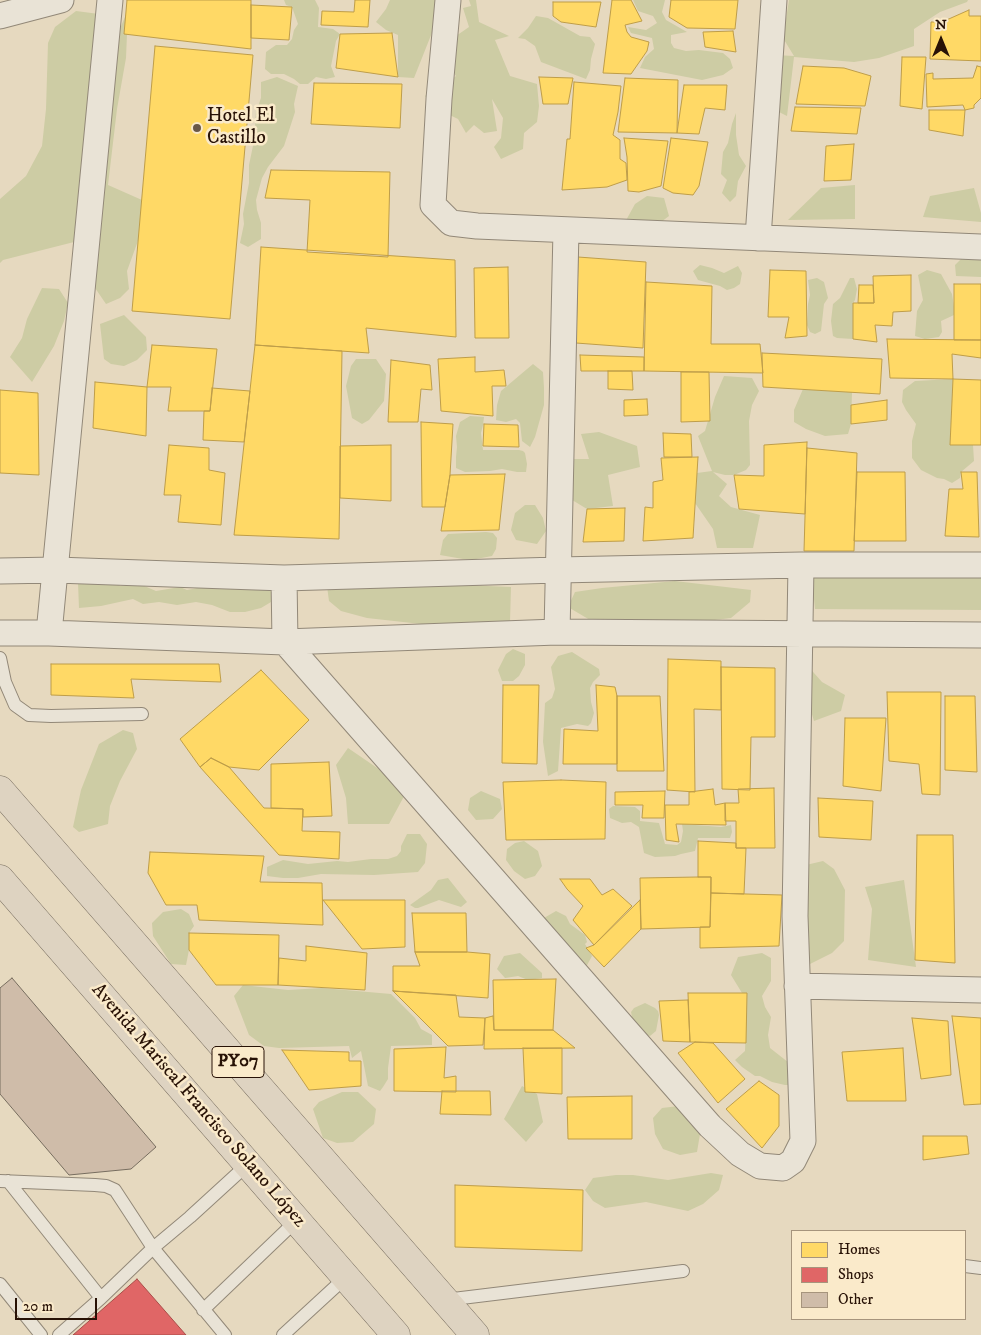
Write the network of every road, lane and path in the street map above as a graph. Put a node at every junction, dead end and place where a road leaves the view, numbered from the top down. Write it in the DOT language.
graph roads {
  1 [pos="61,0"];
  2 [pos="110,0"];
  3 [pos="448,0"];
  4 [pos="774,0"];
  5 [pos="0,16"];
  6 [pos="566,230"];
  7 [pos="758,238"];
  8 [pos="981,247"];
  9 [pos="801,565"];
  10 [pos="981,565"];
  11 [pos="56,570"];
  12 [pos="558,570"];
  13 [pos="0,571"];
  14 [pos="284,578"];
  15 [pos="557,632"];
  16 [pos="0,633"];
  17 [pos="49,633"];
  18 [pos="800,634"];
  19 [pos="981,635"];
  20 [pos="285,642"];
  21 [pos="0,658"];
  22 [pos="142,714"];
  23 [pos="0,790"];
  24 [pos="0,878"];
  25 [pos="797,986"];
  26 [pos="981,990"];
  27 [pos="248,1164"];
  28 [pos="4,1181"];
  29 [pos="297,1220"];
  30 [pos="153,1248"];
  31 [pos="966,1266"];
  32 [pos="981,1268"];
  33 [pos="683,1270"];
  34 [pos="346,1277"];
  35 [pos="0,1284"];
  36 [pos="101,1298"];
  37 [pos="445,1300"];
  38 [pos="203,1310"];
  39 [pos="388,1332"];
  40 [pos="41,1335"];
  41 [pos="60,1335"];
  42 [pos="225,1335"];
  43 [pos="282,1335"];
  44 [pos="475,1335"];
  1 -- 5 [label="street"];
  2 -- 11 [label="street"];
  3 -- 6 [label="street"];
  4 -- 7 [label="street"];
  6 -- 7 [label="street"];
  6 -- 12 [label="street"];
  7 -- 8 [label="street"];
  9 -- 10 [label="street"];
  9 -- 12 [label="street"];
  9 -- 18 [label="street"];
  11 -- 13 [label="street"];
  11 -- 14 [label="street"];
  11 -- 17 [label="street"];
  12 -- 14 [label="street"];
  12 -- 15 [label="street"];
  14 -- 20 [label="street"];
  15 -- 18 [label="street"];
  15 -- 20 [label="street"];
  16 -- 17 [label="street"];
  17 -- 20 [label="street"];
  18 -- 19 [label="street"];
  18 -- 25 [label="street"];
  20 -- 25 [label="street"];
  21 -- 22 [label="lane"];
  23 -- 37 [label="main road, PY07"];
  24 -- 27 [label="main road, Avenida Mariscal Francisco Solano López"];
  25 -- 26 [label="street"];
  27 -- 29 [label="main road, Avenida Mariscal Francisco Solano López"];
  27 -- 30 [label="lane"];
  28 -- 30 [label="lane"];
  28 -- 36 [label="lane"];
  29 -- 34 [label="main road, Avenida Mariscal Francisco Solano López"];
  29 -- 38 [label="lane"];
  30 -- 36 [label="lane"];
  30 -- 38 [label="lane"];
  31 -- 32 [label="lane"];
  33 -- 37 [label="lane"];
  34 -- 39 [label="main road, Avenida Mariscal Francisco Solano López"];
  34 -- 43 [label="lane"];
  35 -- 40 [label="lane"];
  36 -- 41 [label="lane"];
  37 -- 44 [label="main road, PY07"];
  38 -- 42 [label="lane"];
}
